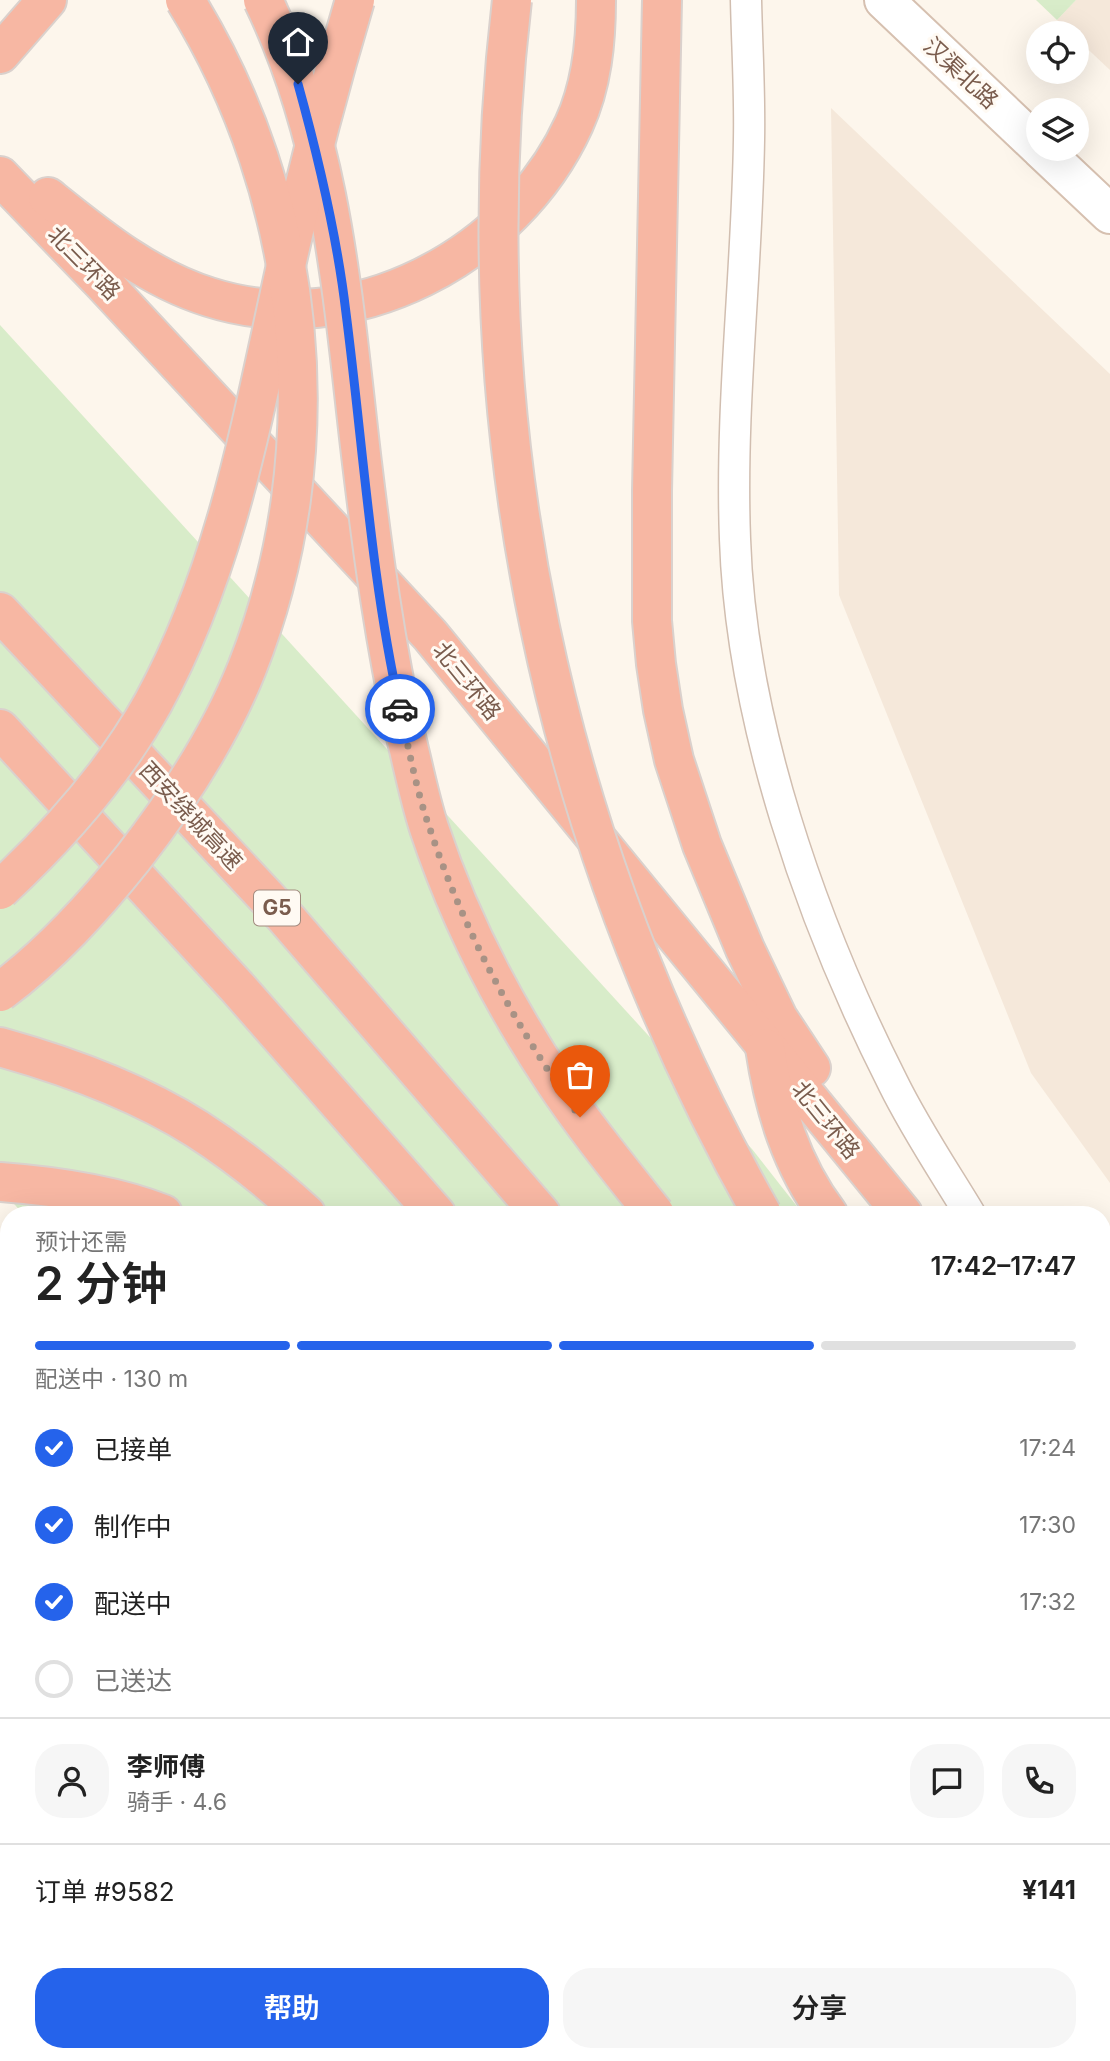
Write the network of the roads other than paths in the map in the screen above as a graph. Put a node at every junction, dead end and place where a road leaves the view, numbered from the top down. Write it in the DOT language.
graph roads {
  1 [pos="47,0"];
  2 [pos="185,0"];
  3 [pos="263,0"];
  4 [pos="355,0"];
  5 [pos="512,0"];
  6 [pos="596,0"];
  7 [pos="662,0"];
  8 [pos="747,0"];
  9 [pos="884,0"];
  10 [pos="0,54"];
  11 [pos="1026,135"];
  12 [pos="0,159"];
  13 [pos="1054,161"];
  14 [pos="0,176"];
  15 [pos="1110,214"];
  16 [pos="0,612"];
  17 [pos="0,729"];
  18 [pos="0,890"];
  19 [pos="0,992"];
  20 [pos="764,1045"];
  21 [pos="0,1047"];
  22 [pos="0,1182"];
  23 [pos="137,1206"];
  24 [pos="296,1206"];
  25 [pos="429,1206"];
  26 [pos="534,1206"];
  27 [pos="649,1206"];
  28 [pos="758,1206"];
  29 [pos="823,1206"];
  30 [pos="896,1206"];
  31 [pos="905,1206"];
  32 [pos="965,1206"];
  1 -- 10 [label="highway"];
  2 -- 19 [label="highway, bridge"];
  3 -- 27 [label="highway, bridge"];
  4 -- 18 [label="highway, bridge"];
  5 -- 28 [label="highway, bridge"];
  6 -- 12 [label="highway"];
  7 -- 31 [label="highway"];
  8 -- 32 [label="street"];
  9 -- 11 [label="street, 汉渠北路"];
  13 -- 15 [label="street, 汉渠北路"];
  14 -- 20 [label="highway, 北三环路"];
  16 -- 26 [label="highway, 西安绕城高速 / G5"];
  17 -- 25 [label="highway"];
  20 -- 29 [label="highway"];
  20 -- 30 [label="highway, 北三环路"];
  21 -- 24 [label="highway"];
  22 -- 23 [label="highway"];
}
